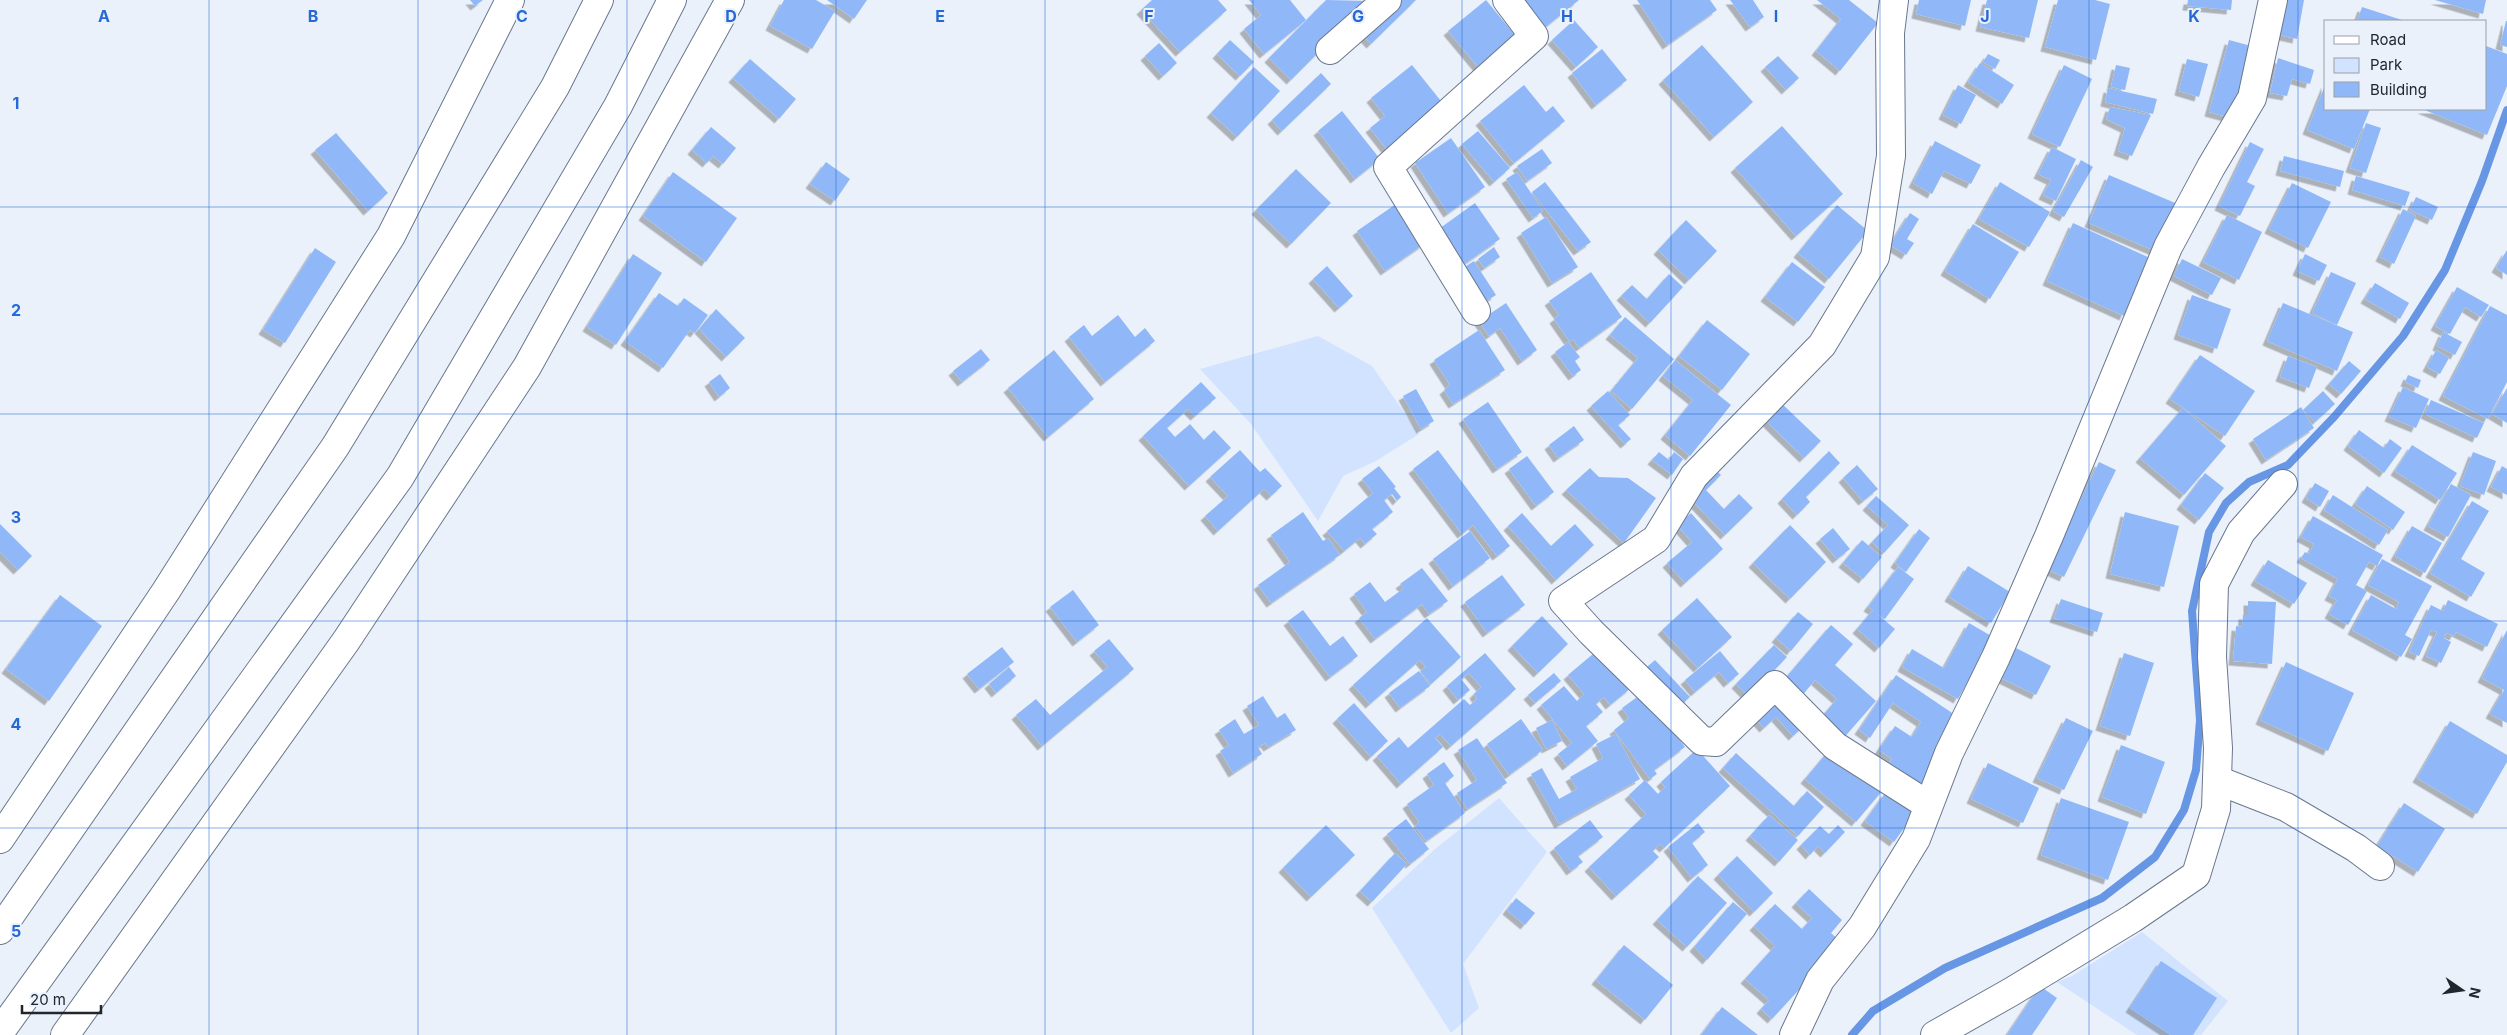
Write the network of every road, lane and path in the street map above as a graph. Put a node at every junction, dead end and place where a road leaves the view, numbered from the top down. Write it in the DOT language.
graph roads {
  1 [pos="510,0"];
  2 [pos="599,0"];
  3 [pos="672,0"];
  4 [pos="730,0"];
  5 [pos="1387,0"];
  6 [pos="1507,0"];
  7 [pos="1894,0"];
  8 [pos="2273,0"];
  9 [pos="1330,50"];
  10 [pos="1476,311"];
  11 [pos="2283,484"];
  12 [pos="2217,780"];
  13 [pos="1928,805"];
  14 [pos="0,838"];
  15 [pos="2380,866"];
  16 [pos="0,930"];
  17 [pos="0,1032"];
  18 [pos="65,1035"];
  19 [pos="1794,1035"];
  20 [pos="1935,1035"];
  1 -- 14 [label="street"];
  2 -- 16 [label="street"];
  3 -- 17 [label="street"];
  4 -- 18 [label="street"];
  5 -- 9 [label="street"];
  6 -- 10 [label="street"];
  7 -- 13 [label="street"];
  8 -- 13 [label="street"];
  11 -- 12 [label="street"];
  12 -- 15 [label="street"];
  12 -- 20 [label="street"];
  13 -- 19 [label="street"];
}
